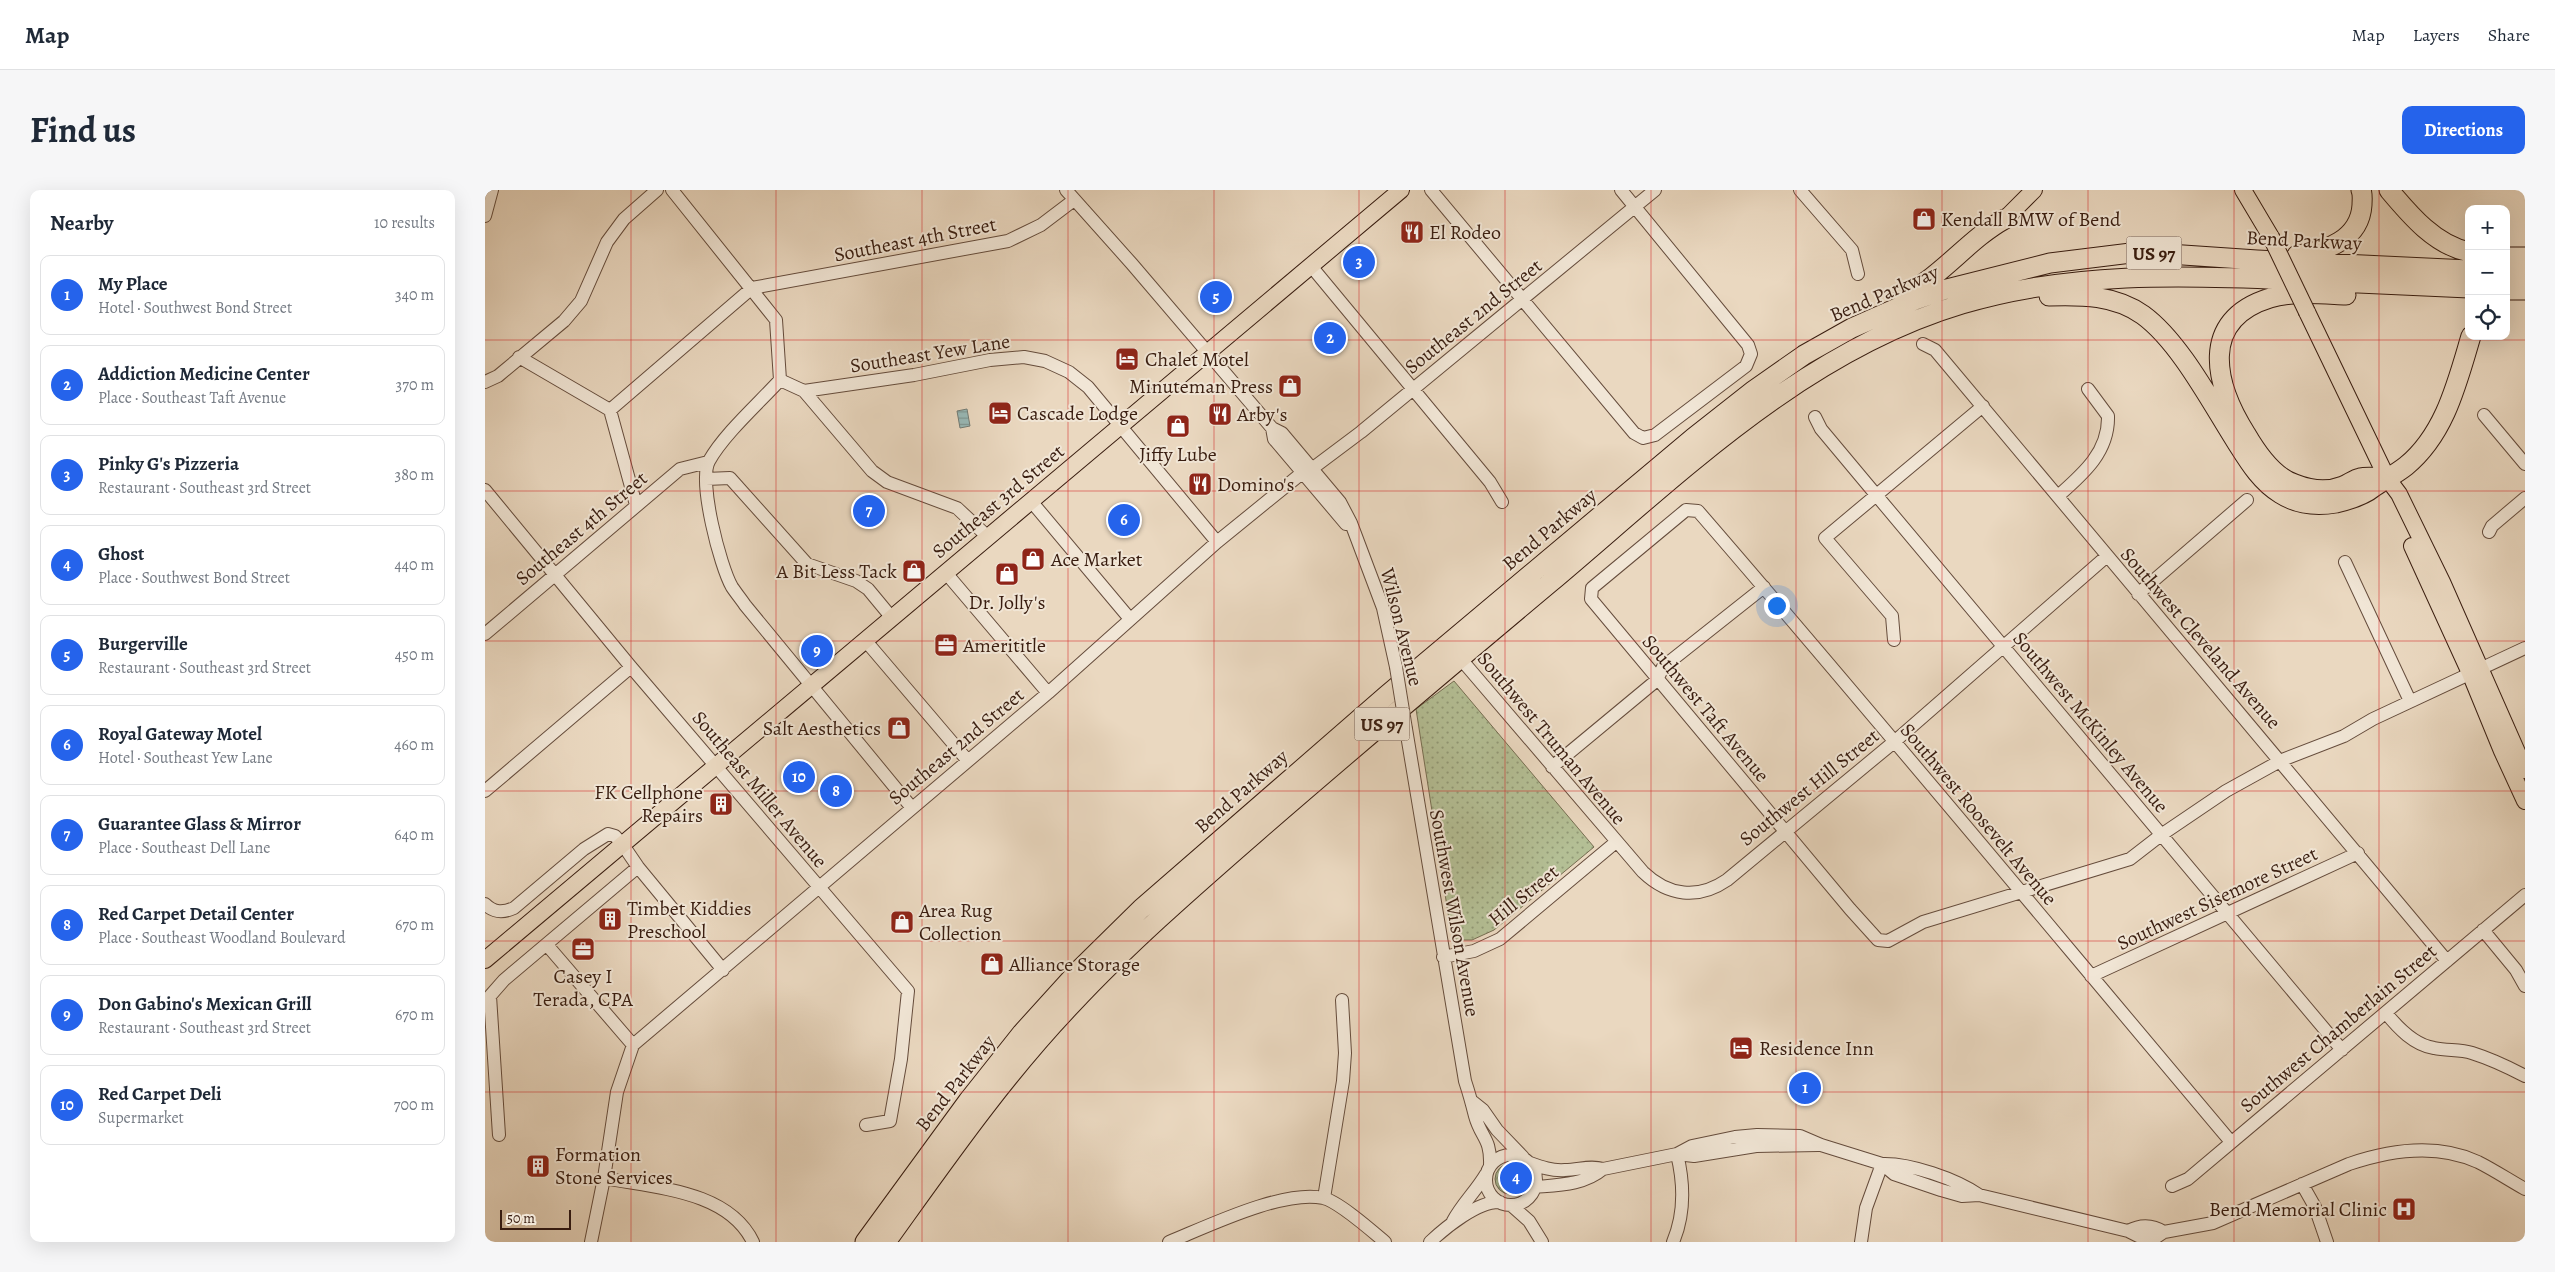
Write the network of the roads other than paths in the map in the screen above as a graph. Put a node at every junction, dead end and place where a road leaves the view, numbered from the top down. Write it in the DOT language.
graph roads {
  1 [pos="492,190"];
  2 [pos="657,190"];
  3 [pos="672,190"];
  4 [pos="1066,190"];
  5 [pos="1401,190"];
  6 [pos="1431,190"];
  7 [pos="1621,190"];
  8 [pos="1655,190"];
  9 [pos="1800,190"];
  10 [pos="2034,190"];
  11 [pos="2243,190"];
  12 [pos="2361,190"];
  13 [pos="2389,190"];
  14 [pos="1074,200"];
  15 [pos="1635,207"];
  16 [pos="485,216"];
  17 [pos="2005,219"];
  18 [pos="2465,251"];
  19 [pos="2510,257"];
  20 [pos="2525,257"];
  21 [pos="2257,260"];
  22 [pos="1311,266"];
  23 [pos="2465,270"];
  24 [pos="2510,271"];
  25 [pos="2525,272"];
  26 [pos="1858,274"];
  27 [pos="752,288"];
  28 [pos="2465,288"];
  29 [pos="2510,290"];
  30 [pos="2525,290"];
  31 [pos="1523,300"];
  32 [pos="2465,300"];
  33 [pos="2510,302"];
  34 [pos="2525,302"];
  35 [pos="1961,304"];
  36 [pos="1851,328"];
  37 [pos="2470,340"];
  38 [pos="1923,344"];
  39 [pos="1208,352"];
  40 [pos="519,357"];
  41 [pos="780,380"];
  42 [pos="485,382"];
  43 [pos="1413,388"];
  44 [pos="2088,389"];
  45 [pos="804,391"];
  46 [pos="1983,406"];
  47 [pos="610,410"];
  48 [pos="2484,415"];
  49 [pos="1815,416"];
  50 [pos="1120,426"];
  51 [pos="708,462"];
  52 [pos="2525,464"];
  53 [pos="1308,471"];
  54 [pos="2387,478"];
  55 [pos="706,479"];
  56 [pos="485,490"];
  57 [pos="1877,496"];
  58 [pos="2058,496"];
  59 [pos="2525,498"];
  60 [pos="2247,500"];
  61 [pos="1031,501"];
  62 [pos="1502,502"];
  63 [pos="636,505"];
  64 [pos="2489,532"];
  65 [pos="1355,535"];
  66 [pos="988,537"];
  67 [pos="1217,542"];
  68 [pos="2107,556"];
  69 [pos="2345,562"];
  70 [pos="946,573"];
  71 [pos="555,575"];
  72 [pos="1765,587"];
  73 [pos="1592,588"];
  74 [pos="2138,594"];
  75 [pos="892,618"];
  76 [pos="1130,619"];
  77 [pos="485,634"];
  78 [pos="865,640"];
  79 [pos="1893,640"];
  80 [pos="2004,647"];
  81 [pos="2525,648"];
  82 [pos="1460,658"];
  83 [pos="631,667"];
  84 [pos="2476,671"];
  85 [pos="1657,680"];
  86 [pos="811,686"];
  87 [pos="1048,693"];
  88 [pos="2410,701"];
  89 [pos="1406,729"];
  90 [pos="1894,742"];
  91 [pos="2282,760"];
  92 [pos="968,761"];
  93 [pos="716,766"];
  94 [pos="1552,767"];
  95 [pos="2525,770"];
  96 [pos="485,791"];
  97 [pos="2525,801"];
  98 [pos="911,808"];
  99 [pos="1785,831"];
  100 [pos="2161,834"];
  101 [pos="1616,842"];
  102 [pos="623,845"];
  103 [pos="2357,853"];
  104 [pos="638,867"];
  105 [pos="819,889"];
  106 [pos="2021,893"];
  107 [pos="2525,895"];
  108 [pos="486,905"];
  109 [pos="2228,913"];
  110 [pos="2483,930"];
  111 [pos="547,945"];
  112 [pos="1443,957"];
  113 [pos="485,960"];
  114 [pos="2447,961"];
  115 [pos="723,970"];
  116 [pos="2091,976"];
  117 [pos="2525,986"];
  118 [pos="1342,1000"];
  119 [pos="2385,1013"];
  120 [pos="633,1045"];
  121 [pos="2342,1050"];
  122 [pos="2525,1076"];
  123 [pos="1473,1102"];
  124 [pos="866,1125"];
  125 [pos="499,1135"];
  126 [pos="2231,1142"];
  127 [pos="1677,1154"];
  128 [pos="1527,1160"];
  129 [pos="1882,1164"];
  130 [pos="1603,1169"];
  131 [pos="1488,1170"];
  132 [pos="604,1178"];
  133 [pos="2302,1184"];
  134 [pos="2172,1186"];
  135 [pos="2525,1189"];
  136 [pos="1532,1192"];
  137 [pos="1324,1198"];
  138 [pos="1505,1204"];
  139 [pos="1453,1221"];
  140 [pos="2164,1237"];
  141 [pos="591,1242"];
  142 [pos="753,1242"];
  143 [pos="865,1242"];
  144 [pos="886,1242"];
  145 [pos="1169,1242"];
  146 [pos="1385,1242"];
  147 [pos="1430,1242"];
  148 [pos="1544,1242"];
  149 [pos="1673,1242"];
  150 [pos="1861,1242"];
  151 [pos="2327,1242"];
  1 -- 16 [label="street"];
  2 -- 40 [label="street"];
  3 -- 27 [label="street"];
  4 -- 14 [label="street, Wilson Avenue"];
  5 -- 22 [label="main road, Southeast 3rd Street"];
  6 -- 31 [label="street"];
  7 -- 15 [label="street"];
  8 -- 15 [label="street, Southeast 2nd Street"];
  9 -- 26 [label="street"];
  10 -- 17 [label="main road"];
  11 -- 54 [label="main road, bridge"];
  12 -- 21 [label="highway"];
  13 -- 18 [label="highway"];
  14 -- 27 [label="street, Southeast 4th Street"];
  14 -- 39 [label="street, Wilson Avenue"];
  15 -- 31 [label="street, Southeast 2nd Street"];
  15 -- 31 [label="street"];
  17 -- 36 [label="highway"];
  19 -- 20 [label="highway"];
  21 -- 23 [label="highway, Bend Parkway / US 97"];
  21 -- 36 [label="highway, Bend Parkway / US 97"];
  22 -- 39 [label="main road, Southeast 3rd Street"];
  22 -- 43 [label="street"];
  24 -- 25 [label="highway"];
  27 -- 41 [label="street"];
  27 -- 47 [label="street"];
  28 -- 35 [label="highway, Bend Parkway / US 97"];
  29 -- 30 [label="highway"];
  31 -- 43 [label="street, Southeast 2nd Street"];
  32 -- 54 [label="highway"];
  33 -- 34 [label="highway"];
  35 -- 54 [label="highway"];
  35 -- 82 [label="highway, Bend Parkway / US 97"];
  36 -- 143 [label="highway, Bend Parkway / US 97"];
  37 -- 54 [label="highway"];
  38 -- 46 [label="street, Southwest Cleveland Avenue"];
  39 -- 50 [label="main road, Southeast 3rd Street"];
  39 -- 53 [label="street, Wilson Avenue"];
  40 -- 42 [label="street"];
  40 -- 47 [label="street"];
  41 -- 45 [label="street"];
  41 -- 51 [label="street"];
  43 -- 53 [label="street, Southeast 2nd Street"];
  43 -- 62 [label="street"];
  44 -- 58 [label="street"];
  45 -- 50 [label="street, Southeast Yew Lane"];
  45 -- 66 [label="street"];
  46 -- 57 [label="street"];
  46 -- 58 [label="street, Southwest Cleveland Avenue"];
  47 -- 63 [label="street"];
  48 -- 52 [label="street"];
  49 -- 57 [label="street, Southwest McKinley Avenue"];
  50 -- 61 [label="main road, Southeast 3rd Street"];
  50 -- 67 [label="street, Southeast Yew Lane"];
  51 -- 55 [label="street"];
  51 -- 63 [label="street, Southeast 4th Street"];
  53 -- 65 [label="street, Wilson Avenue"];
  53 -- 65 [label="street, Wilson Avenue"];
  53 -- 67 [label="street, Southeast 2nd Street"];
  54 -- 84 [label="main road"];
  55 -- 75 [label="street"];
  55 -- 86 [label="street"];
  56 -- 71 [label="street, Southeast Miller Avenue"];
  57 -- 79 [label="street"];
  57 -- 80 [label="street, Southwest McKinley Avenue"];
  58 -- 68 [label="street, Southwest Cleveland Avenue"];
  59 -- 64 [label="street"];
  60 -- 74 [label="street"];
  61 -- 66 [label="main road, Southeast 3rd Street"];
  61 -- 76 [label="street"];
  63 -- 71 [label="street, Southeast 4th Street"];
  65 -- 89 [label="street, Wilson Avenue, bridge"];
  66 -- 70 [label="main road, Southeast 3rd Street"];
  67 -- 76 [label="street, Southeast 2nd Street"];
  68 -- 74 [label="street, Southwest Cleveland Avenue"];
  68 -- 80 [label="street, Southwest Hill Street"];
  69 -- 88 [label="street"];
  70 -- 75 [label="main road, Southeast 3rd Street"];
  70 -- 87 [label="street"];
  71 -- 77 [label="street, Southeast 4th Street"];
  71 -- 83 [label="street, Southeast Miller Avenue"];
  72 -- 73 [label="street, Southwest Roosevelt Avenue"];
  72 -- 85 [label="street"];
  72 -- 90 [label="street, Southwest Roosevelt Avenue"];
  73 -- 85 [label="street, Southwest Taft Avenue"];
  74 -- 91 [label="street, Southwest Cleveland Avenue"];
  75 -- 78 [label="main road, Southeast 3rd Street"];
  76 -- 87 [label="street, Southeast 2nd Street"];
  78 -- 86 [label="main road, Southeast 3rd Street"];
  78 -- 92 [label="street"];
  80 -- 90 [label="street, Southwest Hill Street"];
  80 -- 100 [label="street, Southwest McKinley Avenue"];
  81 -- 84 [label="street"];
  82 -- 94 [label="street, Southwest Truman Avenue"];
  82 -- 144 [label="highway, Bend Parkway / US 97"];
  83 -- 93 [label="street, Southeast Miller Avenue"];
  83 -- 96 [label="street"];
  84 -- 88 [label="street"];
  84 -- 95 [label="main road"];
  84 -- 97 [label="main road"];
  85 -- 94 [label="street"];
  85 -- 99 [label="street, Southwest Taft Avenue"];
  86 -- 93 [label="main road, Southeast 3rd Street"];
  86 -- 98 [label="street"];
  87 -- 92 [label="street, Southeast 2nd Street"];
  88 -- 91 [label="street"];
  89 -- 112 [label="street, Southwest Wilson Avenue"];
  90 -- 99 [label="street, Southwest Hill Street"];
  90 -- 106 [label="street, Southwest Roosevelt Avenue"];
  91 -- 100 [label="street"];
  91 -- 103 [label="street, Southwest Cleveland Avenue"];
  92 -- 98 [label="street, Southeast 2nd Street"];
  93 -- 102 [label="main road, Southeast 3rd Street"];
  93 -- 105 [label="street, Southeast Miller Avenue"];
  94 -- 101 [label="street, Southwest Truman Avenue"];
  98 -- 105 [label="street, Southeast 2nd Street"];
  99 -- 101 [label="street, Southwest Hill Street"];
  99 -- 106 [label="street, Southwest Taft Avenue"];
  100 -- 106 [label="street"];
  100 -- 109 [label="street, Southwest McKinley Avenue"];
  101 -- 112 [label="street, Hill Street"];
  102 -- 104 [label="street"];
  102 -- 108 [label="street"];
  102 -- 113 [label="main road, Southeast 3rd Street"];
  103 -- 109 [label="street, Southwest Sisemore Street"];
  103 -- 114 [label="street, Southwest Cleveland Avenue"];
  104 -- 111 [label="street"];
  104 -- 115 [label="street"];
  105 -- 115 [label="street, Southeast 2nd Street"];
  105 -- 124 [label="street, Southeast Miller Avenue"];
  106 -- 116 [label="street, Southwest Roosevelt Avenue"];
  107 -- 110 [label="street, Southwest Chamberlain Street"];
  109 -- 116 [label="street, Southwest Sisemore Street"];
  109 -- 121 [label="street, Southwest McKinley Avenue"];
  110 -- 114 [label="street, Southwest Chamberlain Street"];
  110 -- 117 [label="street"];
  111 -- 120 [label="street"];
  111 -- 125 [label="street"];
  112 -- 123 [label="street, Southwest Wilson Avenue"];
  114 -- 119 [label="street, Southwest Chamberlain Street"];
  115 -- 120 [label="street, Southeast 2nd Street"];
  116 -- 126 [label="street, Southwest Roosevelt Avenue"];
  118 -- 137 [label="street"];
  119 -- 121 [label="street, Southwest Chamberlain Street"];
  119 -- 122 [label="street"];
  120 -- 132 [label="street"];
  121 -- 126 [label="street, Southwest Chamberlain Street"];
  123 -- 128 [label="street, Southwest Wilson Avenue"];
  123 -- 131 [label="street, Southwest Wilson Avenue"];
  126 -- 134 [label="street, Southwest Chamberlain Street"];
  127 -- 129 [label="street"];
  127 -- 130 [label="street"];
  127 -- 149 [label="street"];
  128 -- 130 [label="street"];
  128 -- 131 [label="street"];
  128 -- 136 [label="street"];
  129 -- 140 [label="street"];
  129 -- 150 [label="street"];
  130 -- 136 [label="street"];
  131 -- 138 [label="street"];
  131 -- 139 [label="street"];
  132 -- 141 [label="street"];
  132 -- 142 [label="street"];
  133 -- 135 [label="street"];
  133 -- 140 [label="street"];
  133 -- 151 [label="street"];
  136 -- 138 [label="street"];
  136 -- 148 [label="street"];
  137 -- 145 [label="street"];
  137 -- 146 [label="street"];
  138 -- 139 [label="street"];
  138 -- 148 [label="street"];
  139 -- 147 [label="street"];
}
